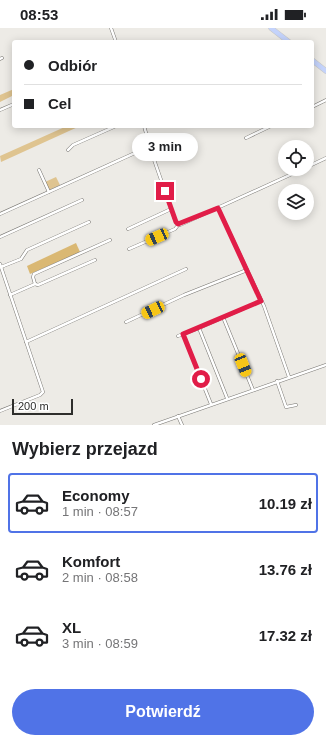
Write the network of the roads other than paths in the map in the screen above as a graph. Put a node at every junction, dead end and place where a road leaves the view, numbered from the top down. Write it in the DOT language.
graph roads {
  1 [pos="111,28"];
  2 [pos="271,28"];
  3 [pos="274,28"];
  4 [pos="115,40"];
  5 [pos="287,40"];
  6 [pos="287,40"];
  7 [pos="314,62"];
  8 [pos="326,71"];
  9 [pos="326,100"];
  10 [pos="12,105"];
  11 [pos="314,106"];
  12 [pos="0,110"];
  13 [pos="111,128"];
  14 [pos="145,128"];
  15 [pos="267,128"];
  16 [pos="246,138"];
  17 [pos="68,150"];
  18 [pos="151,150"];
  19 [pos="326,158"];
  20 [pos="314,164"];
  21 [pos="39,170"];
  22 [pos="288,176"];
  23 [pos="49,192"];
  24 [pos="82,200"];
  25 [pos="171,208"];
  26 [pos="218,208"];
  27 [pos="0,214"];
  28 [pos="89,222"];
  29 [pos="178,224"];
  30 [pos="128,229"];
  31 [pos="0,237"];
  32 [pos="110,240"];
  33 [pos="129,249"];
  34 [pos="95,260"];
  35 [pos="0,265"];
  36 [pos="186,269"];
  37 [pos="247,270"];
  38 [pos="35,284"];
  39 [pos="10,295"];
  40 [pos="261,301"];
  41 [pos="223,317"];
  42 [pos="126,322"];
  43 [pos="199,328"];
  44 [pos="183,334"];
  45 [pos="178,336"];
  46 [pos="26,342"];
  47 [pos="326,366"];
  48 [pos="290,377"];
  49 [pos="277,382"];
  50 [pos="253,390"];
  51 [pos="227,398"];
  52 [pos="211,404"];
  53 [pos="296,405"];
  54 [pos="0,411"];
  55 [pos="178,416"];
  56 [pos="160,424"];
  57 [pos="154,425"];
  58 [pos="182,425"];
  1 -- 4 [label="street"];
  2 -- 5 [label="main road"];
  3 -- 6 [label="main road"];
  7 -- 8 [label="main road"];
  9 -- 11 [label="street"];
  10 -- 12 [label="street"];
  13 -- 17 [label="street"];
  14 -- 18 [label="street"];
  15 -- 16 [label="street"];
  18 -- 23 [label="street"];
  18 -- 25 [label="street"];
  19 -- 20 [label="street"];
  21 -- 23 [label="street"];
  22 -- 26 [label="street"];
  23 -- 27 [label="street"];
  24 -- 31 [label="street"];
  25 -- 29 [label="street"];
  25 -- 30 [label="street"];
  26 -- 29 [label="street"];
  26 -- 37 [label="street"];
  28 -- 35 [label="street"];
  29 -- 33 [label="street"];
  32 -- 38 [label="street"];
  34 -- 38 [label="street"];
  35 -- 39 [label="street"];
  36 -- 46 [label="street"];
  37 -- 40 [label="street"];
  37 -- 42 [label="street"];
  38 -- 39 [label="street"];
  39 -- 46 [label="street"];
  40 -- 41 [label="street"];
  40 -- 48 [label="street"];
  41 -- 43 [label="street"];
  41 -- 50 [label="street"];
  43 -- 44 [label="street"];
  43 -- 51 [label="street"];
  44 -- 45 [label="street"];
  44 -- 52 [label="street"];
  46 -- 54 [label="street"];
  47 -- 48 [label="street"];
  48 -- 49 [label="street"];
  49 -- 50 [label="street"];
  49 -- 53 [label="street"];
  50 -- 51 [label="street"];
  51 -- 52 [label="street"];
  52 -- 55 [label="street"];
  55 -- 56 [label="street"];
  55 -- 58 [label="street"];
  56 -- 57 [label="street"];
}
